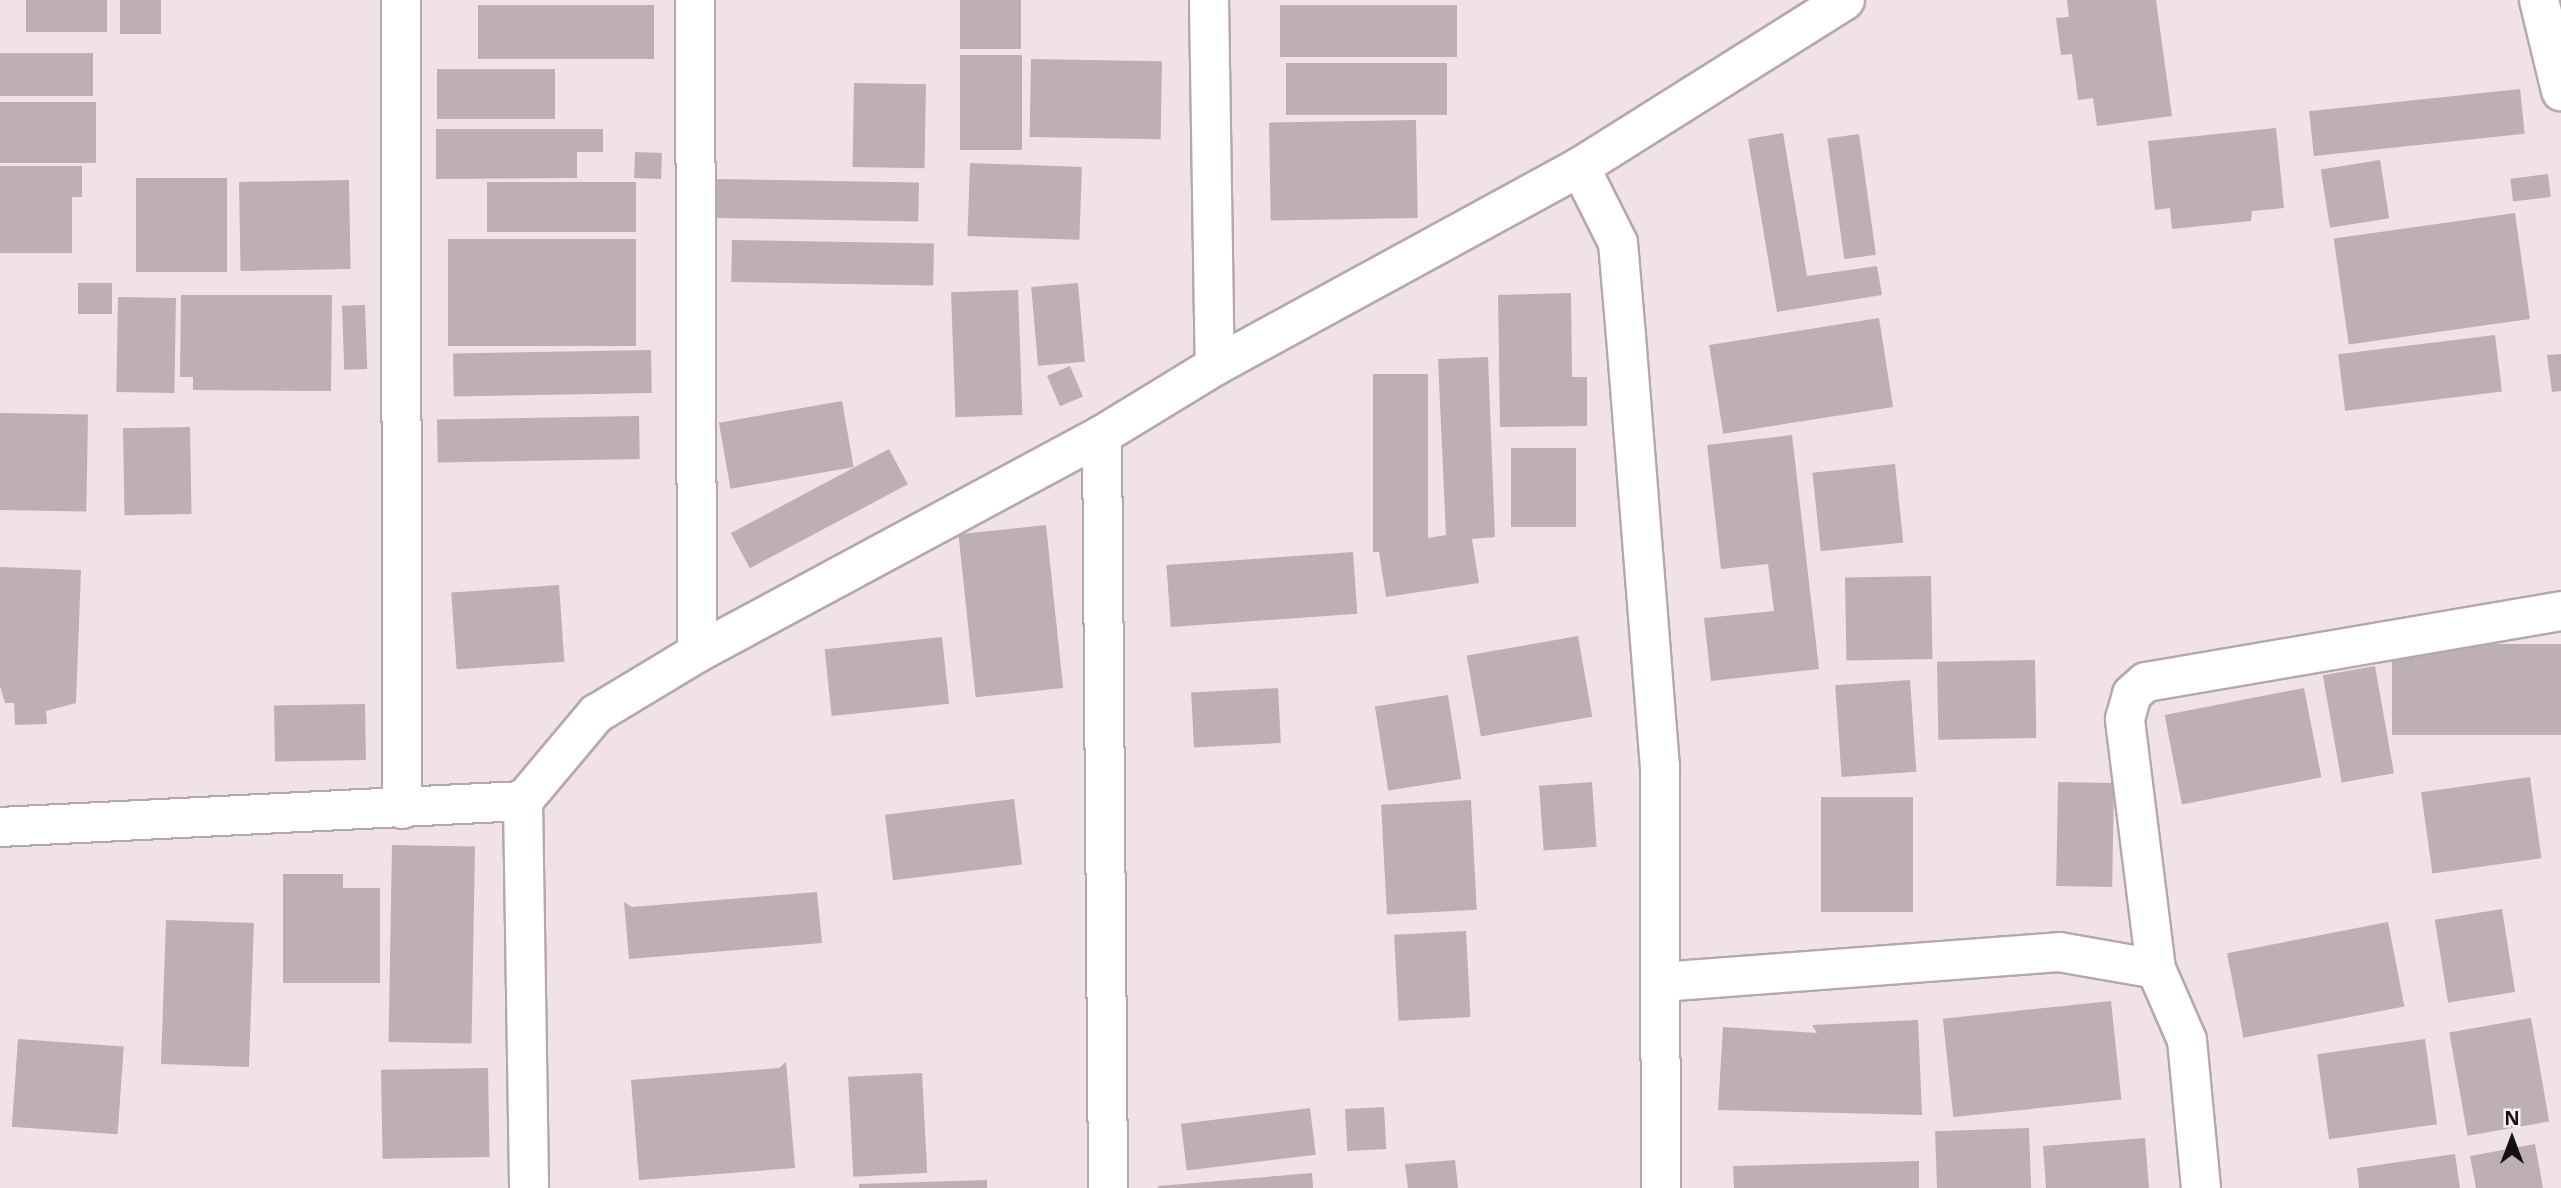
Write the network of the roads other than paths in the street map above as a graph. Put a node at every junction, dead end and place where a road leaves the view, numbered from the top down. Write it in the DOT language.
graph roads {
  1 [pos="401,0"];
  2 [pos="695,0"];
  3 [pos="1209,0"];
  4 [pos="1846,0"];
  5 [pos="2539,0"];
  6 [pos="2560,80"];
  7 [pos="1580,167"];
  8 [pos="1215,366"];
  9 [pos="1101,435"];
  10 [pos="2561,611"];
  11 [pos="697,653"];
  12 [pos="523,801"];
  13 [pos="402,809"];
  14 [pos="0,827"];
  15 [pos="2156,969"];
  16 [pos="1661,982"];
  17 [pos="529,1188"];
  18 [pos="1108,1188"];
  19 [pos="1661,1188"];
  20 [pos="2201,1188"];
  1 -- 13 [label="street"];
  2 -- 11 [label="street"];
  3 -- 8 [label="street"];
  4 -- 7 [label="street"];
  5 -- 6 [label="street"];
  7 -- 8 [label="street"];
  7 -- 16 [label="street"];
  8 -- 9 [label="street"];
  9 -- 11 [label="street"];
  9 -- 18 [label="street"];
  10 -- 15 [label="street"];
  11 -- 12 [label="street"];
  12 -- 13 [label="street"];
  12 -- 17 [label="street"];
  13 -- 14 [label="street"];
  15 -- 16 [label="street"];
  15 -- 20 [label="street"];
  16 -- 19 [label="street"];
}
